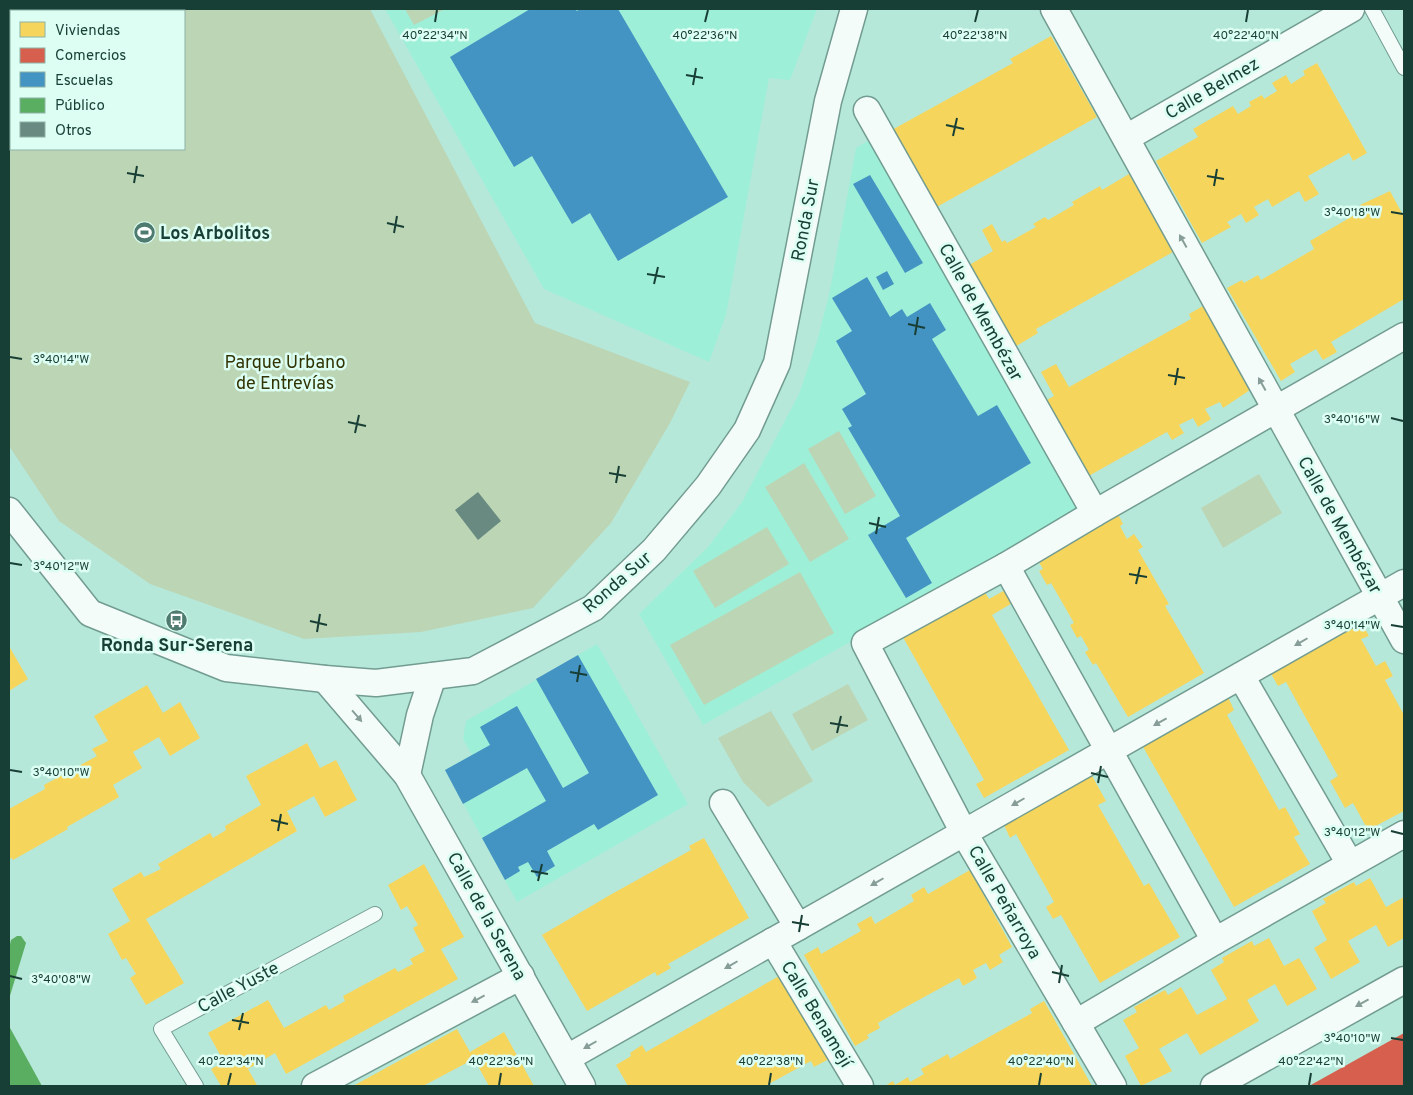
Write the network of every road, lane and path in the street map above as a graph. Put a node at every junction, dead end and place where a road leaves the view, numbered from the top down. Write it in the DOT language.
graph roads {
  1 [pos="854,9"];
  2 [pos="1054,9"];
  3 [pos="1351,9"];
  4 [pos="1372,9"];
  5 [pos="1404,68"];
  6 [pos="867,110"];
  7 [pos="1126,138"];
  8 [pos="1404,336"];
  9 [pos="1276,410"];
  10 [pos="9,510"];
  11 [pos="1095,513"];
  12 [pos="1006,566"];
  13 [pos="1404,583"];
  14 [pos="1380,597"];
  15 [pos="1404,640"];
  16 [pos="433,676"];
  17 [pos="1241,676"];
  18 [pos="325,679"];
  19 [pos="1110,750"];
  20 [pos="407,775"];
  21 [pos="723,803"];
  22 [pos="964,833"];
  23 [pos="1404,834"];
  24 [pos="1350,864"];
  25 [pos="375,914"];
  26 [pos="798,927"];
  27 [pos="773,941"];
  28 [pos="1215,941"];
  29 [pos="520,976"];
  30 [pos="1404,980"];
  31 [pos="1076,1023"];
  32 [pos="567,1058"];
  33 [pos="196,1086"];
  34 [pos="315,1086"];
  35 [pos="582,1086"];
  36 [pos="860,1086"];
  37 [pos="1113,1086"];
  38 [pos="1214,1086"];
  1 -- 16 [label="street, Ronda Sur"];
  2 -- 7 [label="street, Calle de Membézar"];
  3 -- 7 [label="street, Calle Belmez"];
  4 -- 5 [label="lane"];
  6 -- 11 [label="street, Calle de Membézar"];
  9 -- 7 [label="street, Calle de Membézar, one-way"];
  8 -- 9 [label="street"];
  9 -- 11 [label="street"];
  9 -- 14 [label="street, Calle de Membézar"];
  10 -- 18 [label="street, Ronda Sur"];
  11 -- 12 [label="street"];
  12 -- 19 [label="street"];
  12 -- 22 [label="street, Calle Peñarroya"];
  13 -- 14 [label="street, Calle Peñarroya"];
  14 -- 15 [label="street, Calle de Membézar"];
  14 -- 17 [label="street, Calle Peñarroya, one-way"];
  16 -- 18 [label="street, Ronda Sur"];
  16 -- 20 [label="street"];
  17 -- 19 [label="street, Calle Peñarroya, one-way"];
  17 -- 24 [label="street"];
  18 -- 20 [label="street, Calle de la Serena, one-way"];
  19 -- 22 [label="street, Calle Peñarroya, one-way"];
  19 -- 28 [label="street"];
  20 -- 29 [label="street, Calle de la Serena"];
  21 -- 26 [label="street"];
  22 -- 26 [label="street, Calle Peñarroya, one-way"];
  22 -- 31 [label="street, Calle Peñarroya"];
  23 -- 24 [label="street"];
  24 -- 28 [label="street"];
  25 -- 33 [label="lane, Calle Yuste"];
  26 -- 27 [label="street, Calle Peñarroya"];
  27 -- 32 [label="street, one-way"];
  27 -- 36 [label="street, Calle Benamejí"];
  28 -- 31 [label="street"];
  29 -- 32 [label="street, Calle de la Serena"];
  29 -- 34 [label="street, one-way"];
  30 -- 38 [label="street, one-way"];
  31 -- 37 [label="street, Calle Peñarroya"];
  32 -- 35 [label="street, Calle de la Serena"];
}
